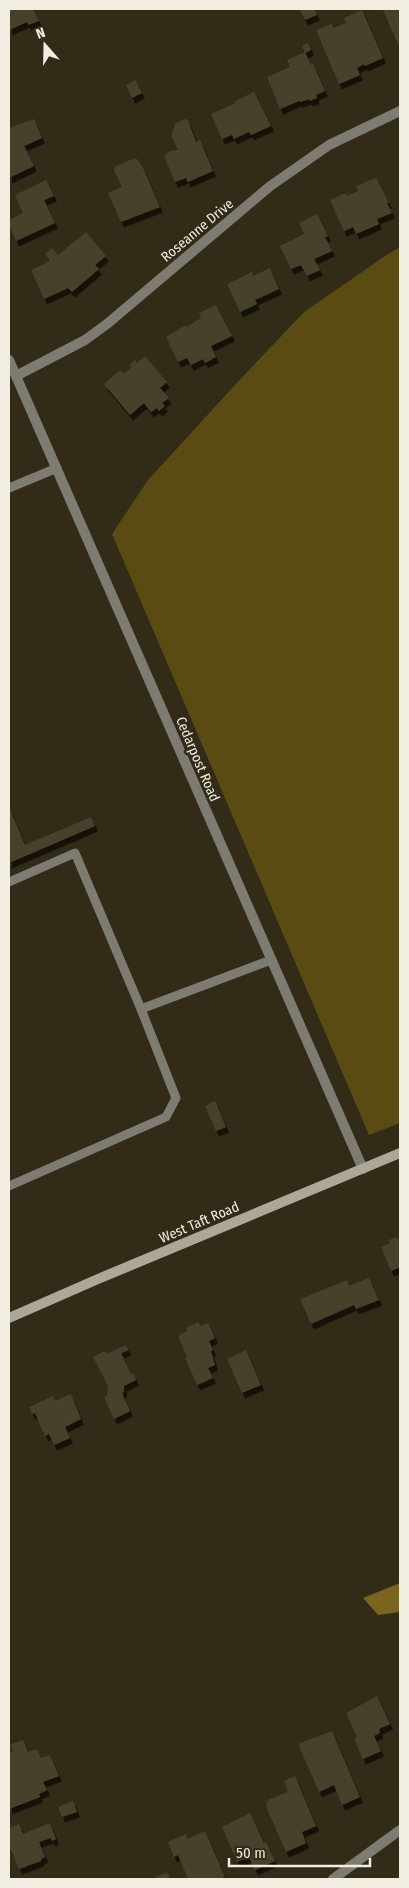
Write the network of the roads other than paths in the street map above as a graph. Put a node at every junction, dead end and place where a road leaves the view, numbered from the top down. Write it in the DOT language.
graph roads {
  1 [pos="400,111"];
  2 [pos="9,360"];
  3 [pos="16,376"];
  4 [pos="57,468"];
  5 [pos="10,485"];
  6 [pos="9,882"];
  7 [pos="271,960"];
  8 [pos="141,1009"];
  9 [pos="400,1153"];
  10 [pos="363,1169"];
  11 [pos="9,1186"];
  12 [pos="9,1318"];
  13 [pos="400,1830"];
  14 [pos="333,1879"];
  1 -- 3 [label="street, Roseanne Drive"];
  2 -- 3 [label="street, Cedarpost Road"];
  3 -- 4 [label="street, Cedarpost Road"];
  4 -- 5 [label="lane"];
  4 -- 7 [label="street, Cedarpost Road"];
  6 -- 8 [label="lane"];
  7 -- 8 [label="lane"];
  7 -- 10 [label="street, Cedarpost Road"];
  8 -- 11 [label="lane"];
  9 -- 10 [label="main road, West Taft Road"];
  10 -- 12 [label="main road, West Taft Road"];
  13 -- 14 [label="street"];
}
